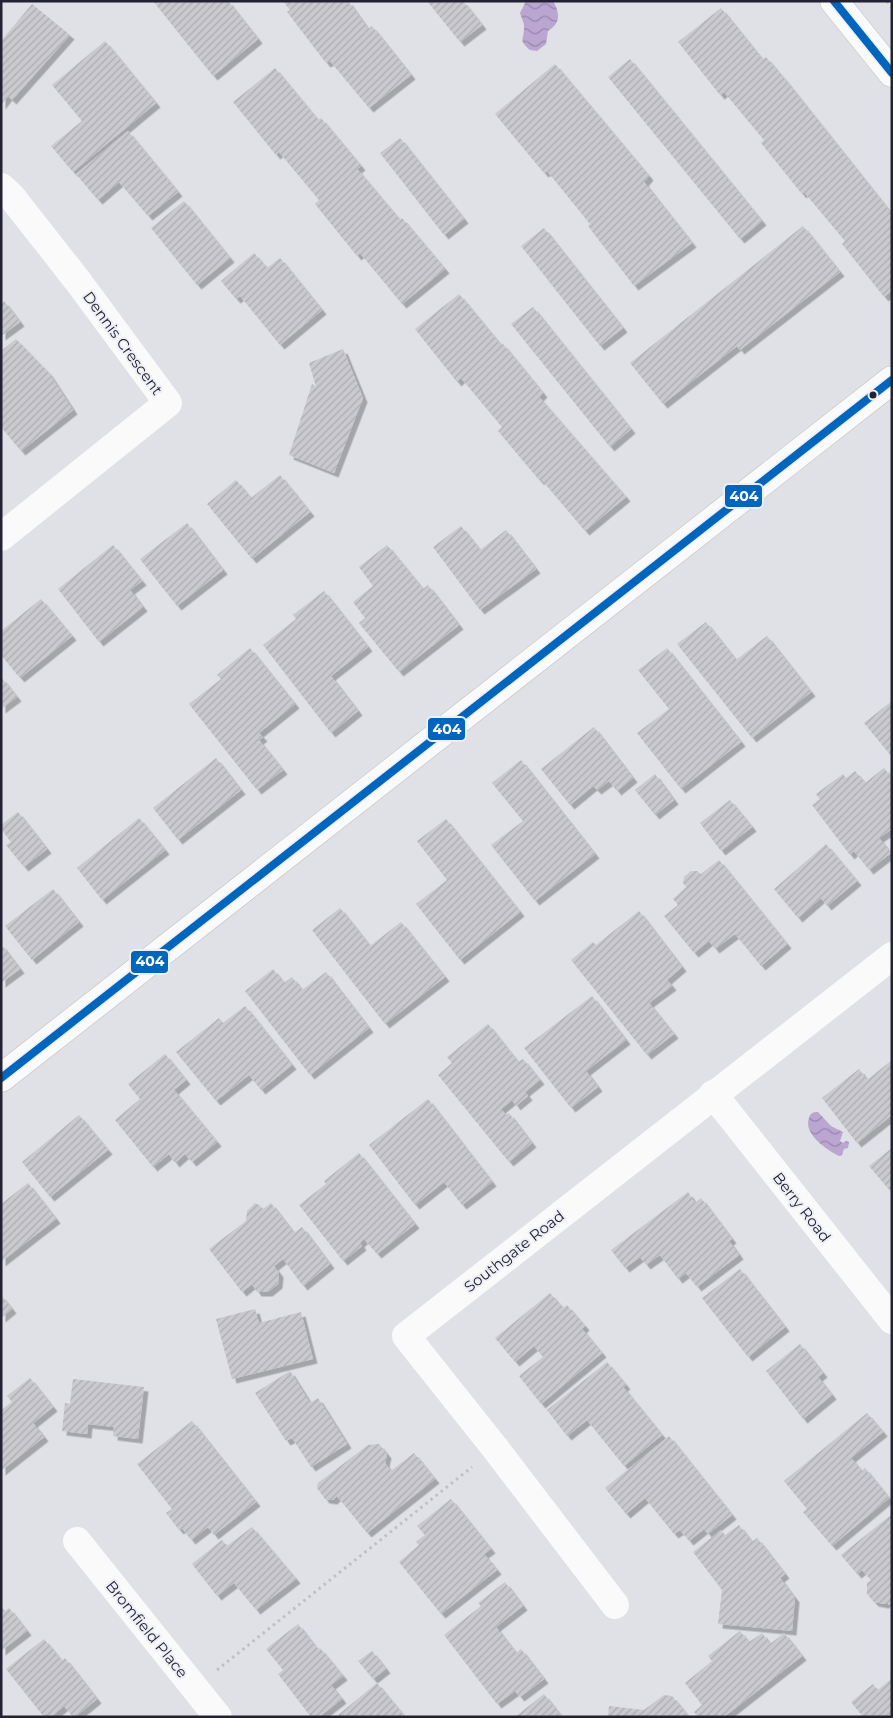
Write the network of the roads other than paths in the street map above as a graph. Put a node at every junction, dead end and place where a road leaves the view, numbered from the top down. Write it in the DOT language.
graph roads {
  1 [pos="834,1"];
  2 [pos="892,73"];
  3 [pos="1,187"];
  4 [pos="892,380"];
  5 [pos="1,537"];
  6 [pos="892,956"];
  7 [pos="1,1078"];
  8 [pos="713,1094"];
  9 [pos="892,1320"];
  10 [pos="77,1541"];
  11 [pos="615,1605"];
  12 [pos="218,1717"];
  1 -- 2 [label="street"];
  3 -- 5 [label="street, Dennis Crescent"];
  4 -- 7 [label="street"];
  6 -- 8 [label="street, Southgate Road"];
  8 -- 9 [label="street, Berry Road"];
  8 -- 11 [label="street, Southgate Road"];
  10 -- 12 [label="street, Bromfield Place"];
}
